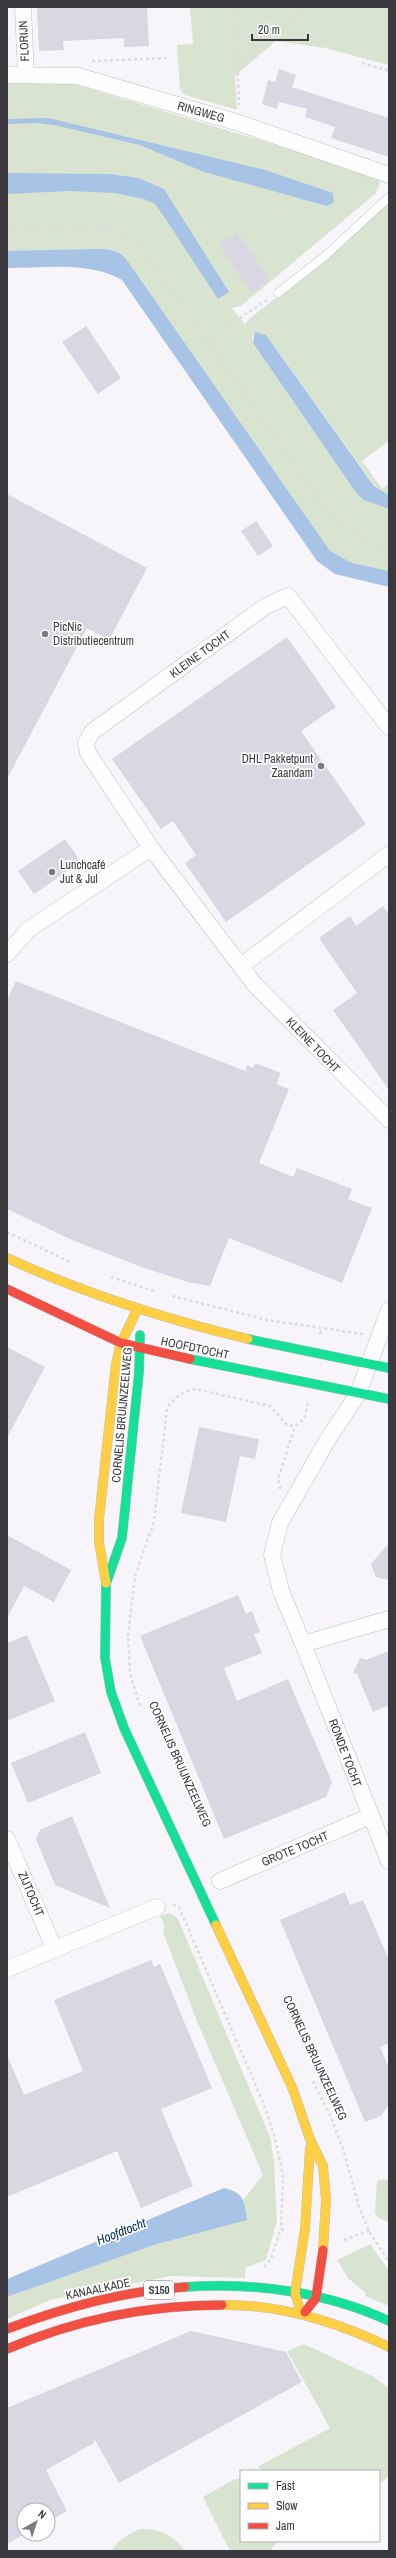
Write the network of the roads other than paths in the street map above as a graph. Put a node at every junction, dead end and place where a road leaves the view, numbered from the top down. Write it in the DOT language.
graph roads {
  1 [pos="23,7"];
  2 [pos="7,75"];
  3 [pos="26,75"];
  4 [pos="389,175"];
  5 [pos="389,197"];
  6 [pos="278,293"];
  7 [pos="389,727"];
  8 [pos="151,848"];
  9 [pos="389,854"];
  10 [pos="7,954"];
  11 [pos="241,966"];
  12 [pos="389,1120"];
  13 [pos="7,1258"];
  14 [pos="7,1289"];
  15 [pos="138,1310"];
  16 [pos="389,1310"];
  17 [pos="121,1343"];
  18 [pos="141,1349"];
  19 [pos="369,1364"];
  20 [pos="389,1368"];
  21 [pos="358,1394"];
  22 [pos="389,1399"];
  23 [pos="106,1584"];
  24 [pos="389,1619"];
  25 [pos="303,1644"];
  26 [pos="370,1816"];
  27 [pos="7,1839"];
  28 [pos="389,1861"];
  29 [pos="220,1881"];
  30 [pos="157,1907"];
  31 [pos="54,1948"];
  32 [pos="7,1969"];
  33 [pos="310,2139"];
  34 [pos="295,2293"];
  35 [pos="316,2298"];
  36 [pos="302,2316"];
  37 [pos="389,2320"];
  38 [pos="7,2329"];
  39 [pos="389,2347"];
  40 [pos="7,2349"];
  1 -- 3 [label="street, FLORIJN"];
  2 -- 3 [label="street, RINGWEG"];
  3 -- 4 [label="street, RINGWEG"];
  5 -- 6 [label="lane"];
  7 -- 8 [label="street, KLEINE TOCHT"];
  8 -- 10 [label="street"];
  8 -- 11 [label="street, KLEINE TOCHT"];
  9 -- 11 [label="street"];
  11 -- 12 [label="street, KLEINE TOCHT"];
  13 -- 15 [label="main road, HOOFDTOCHT"];
  14 -- 17 [label="main road, HOOFDTOCHT"];
  15 -- 17 [label="main road, CORNELIS BRUIJNZEELWEG"];
  15 -- 18 [label="main road, CORNELIS BRUIJNZEELWEG"];
  15 -- 19 [label="main road, HOOFDTOCHT"];
  16 -- 19 [label="street"];
  17 -- 18 [label="main road, HOOFDTOCHT"];
  17 -- 23 [label="main road, CORNELIS BRUIJNZEELWEG"];
  18 -- 21 [label="main road, HOOFDTOCHT"];
  18 -- 23 [label="main road, CORNELIS BRUIJNZEELWEG"];
  19 -- 20 [label="main road, HOOFDTOCHT"];
  19 -- 21 [label="street, RONDE TOCHT"];
  21 -- 22 [label="main road, HOOFDTOCHT"];
  21 -- 25 [label="street, RONDE TOCHT"];
  23 -- 33 [label="main road, CORNELIS BRUIJNZEELWEG"];
  24 -- 25 [label="street"];
  25 -- 26 [label="street, RONDE TOCHT"];
  26 -- 28 [label="street, RONDE TOCHT"];
  26 -- 29 [label="street, GROTE TOCHT"];
  27 -- 31 [label="street, ZIJTOCHT"];
  30 -- 31 [label="street"];
  31 -- 32 [label="street"];
  33 -- 34 [label="main road, CORNELIS BRUIJNZEELWEG"];
  33 -- 35 [label="main road, CORNELIS BRUIJNZEELWEG"];
  34 -- 35 [label="main road, KANAALKADE / S150"];
  34 -- 36 [label="main road, CORNELIS BRUIJNZEELWEG"];
  34 -- 38 [label="main road, KANAALKADE / S150"];
  35 -- 36 [label="main road"];
  35 -- 37 [label="main road, S150"];
  36 -- 39 [label="main road, S150"];
  36 -- 40 [label="main road, S150"];
}
